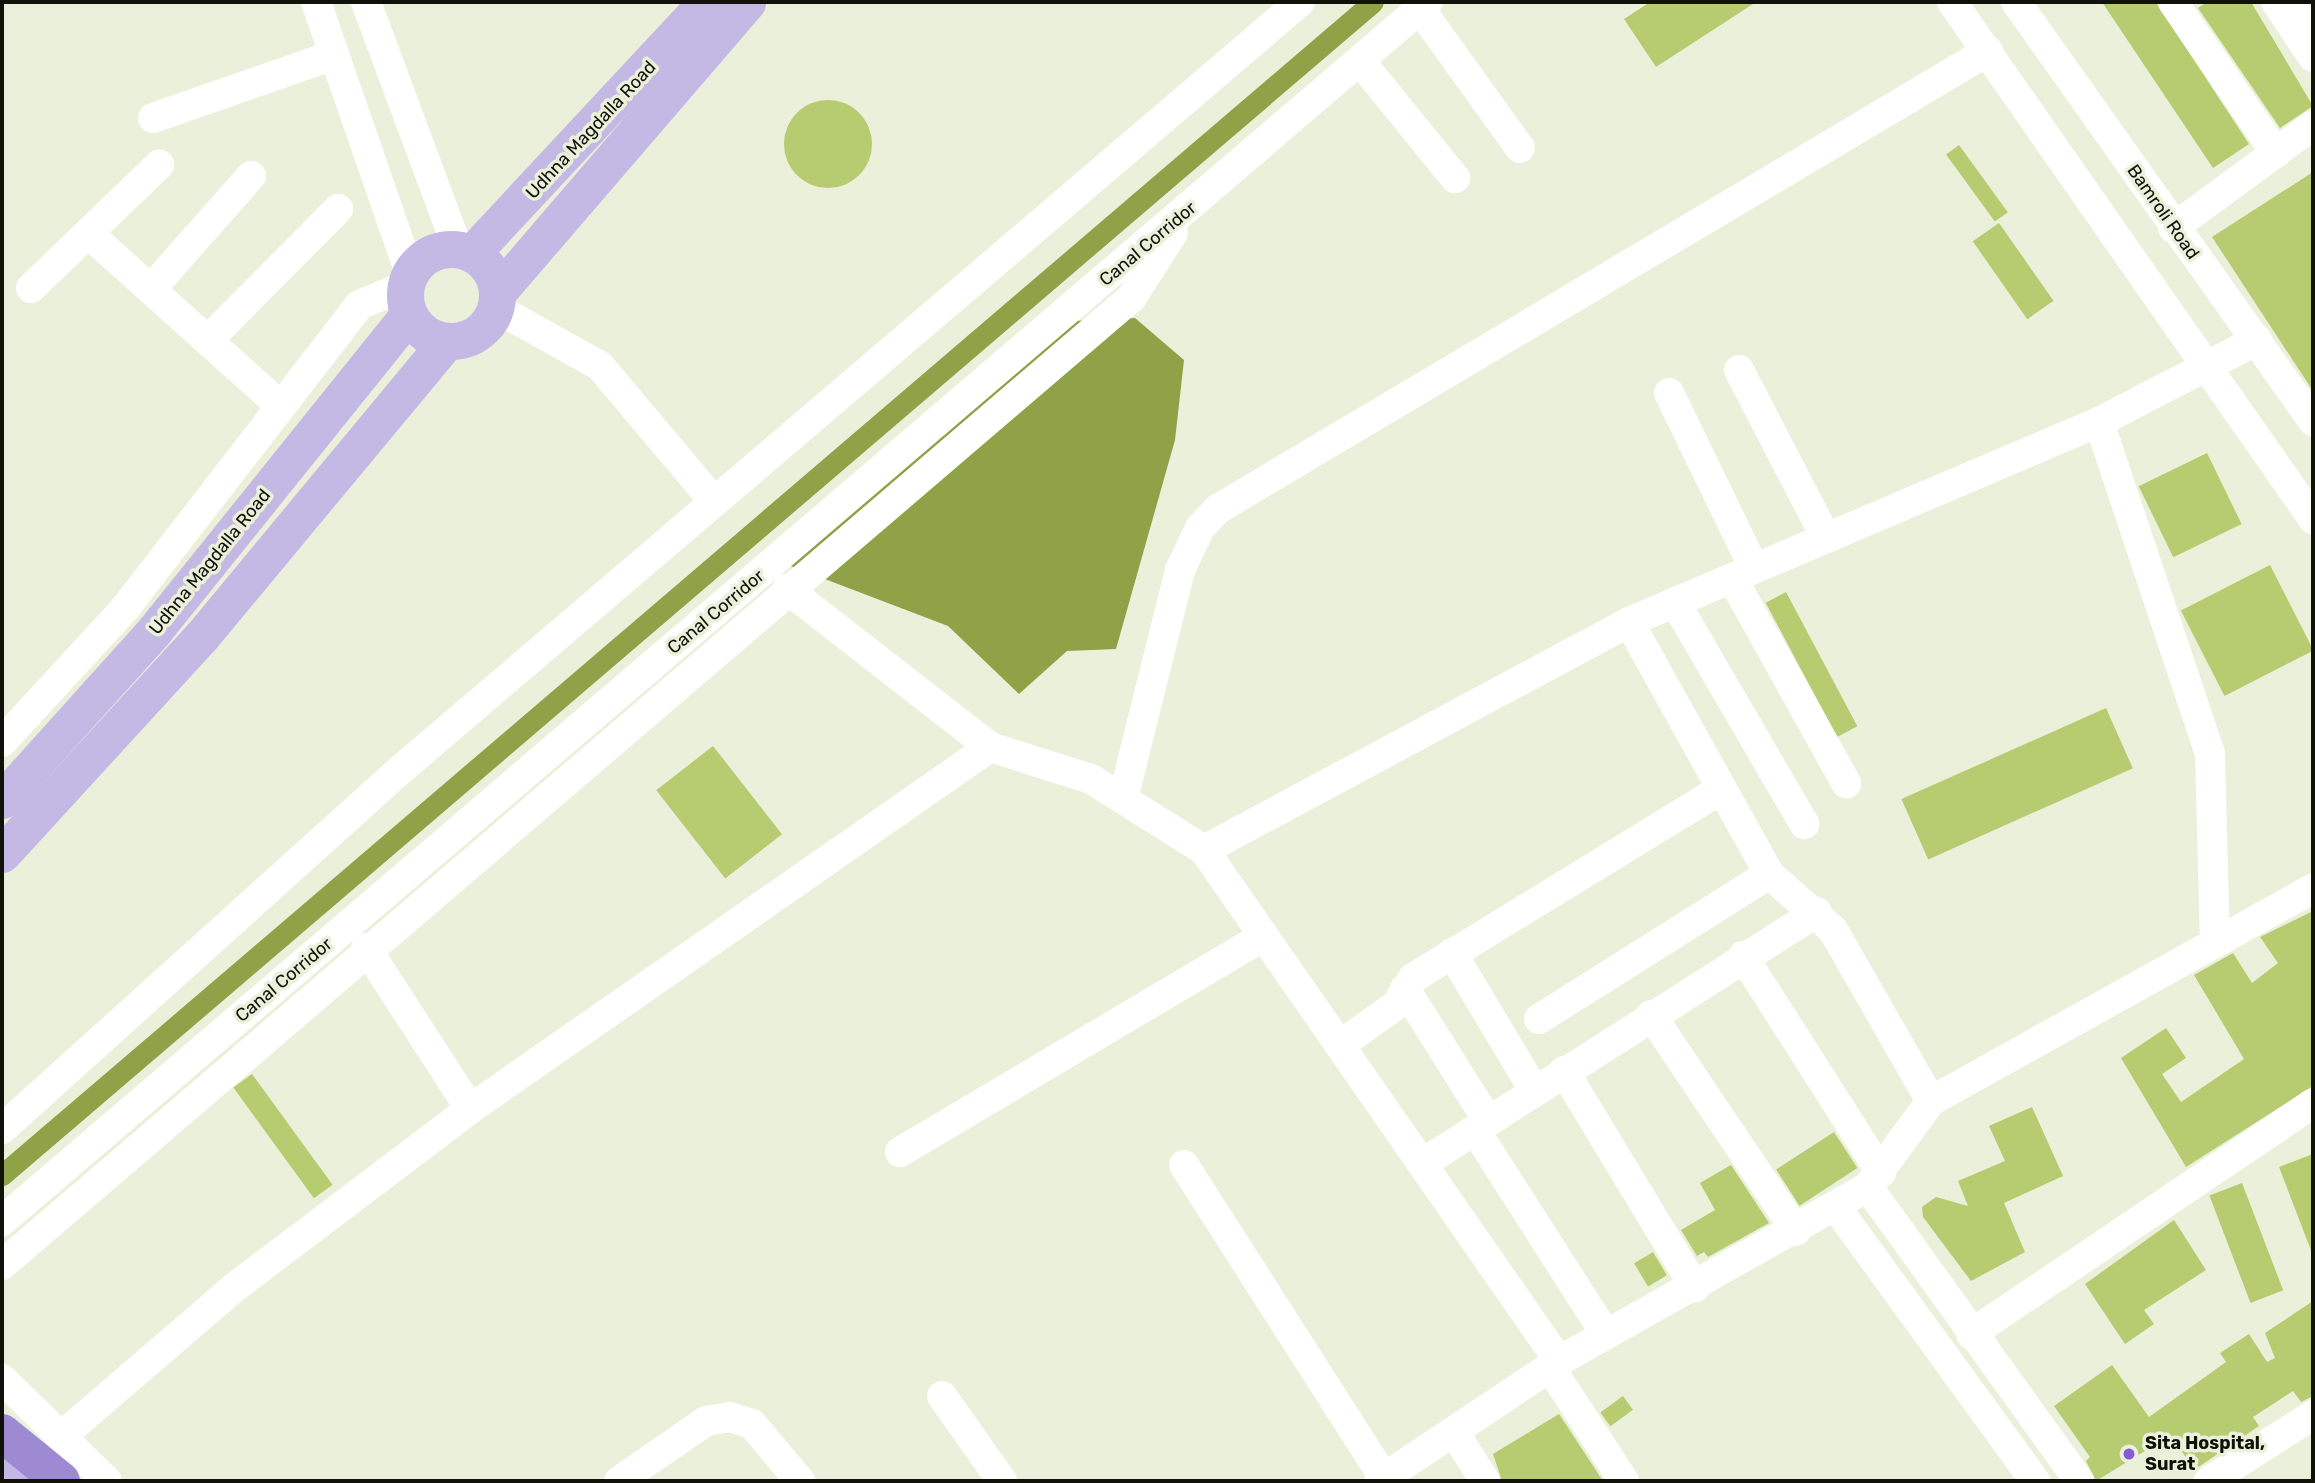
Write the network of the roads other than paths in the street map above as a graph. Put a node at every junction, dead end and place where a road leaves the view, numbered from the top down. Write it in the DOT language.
graph roads {
  1 [pos="316,2"];
  2 [pos="366,2"];
  3 [pos="706,2"];
  4 [pos="747,2"];
  5 [pos="1300,2"];
  6 [pos="1952,2"];
  7 [pos="2016,2"];
  8 [pos="2173,2"];
  9 [pos="2276,2"];
  10 [pos="2305,2"];
  11 [pos="1424,5"];
  12 [pos="2313,15"];
  13 [pos="1988,51"];
  14 [pos="334,55"];
  15 [pos="2313,57"];
  16 [pos="1360,61"];
  17 [pos="153,118"];
  18 [pos="2313,125"];
  19 [pos="1520,148"];
  20 [pos="2276,153"];
  21 [pos="159,164"];
  22 [pos="251,176"];
  23 [pos="1455,178"];
  24 [pos="338,209"];
  25 [pos="1183,214"];
  26 [pos="2173,228"];
  27 [pos="89,234"];
  28 [pos="465,251"];
  29 [pos="31,288"];
  30 [pos="151,289"];
  31 [pos="408,291"];
  32 [pos="497,300"];
  33 [pos="210,338"];
  34 [pos="2257,340"];
  35 [pos="446,342"];
  36 [pos="2207,366"];
  37 [pos="1739,370"];
  38 [pos="1669,394"];
  39 [pos="281,406"];
  40 [pos="2313,421"];
  41 [pos="2099,422"];
  42 [pos="713,500"];
  43 [pos="2313,519"];
  44 [pos="1826,538"];
  45 [pos="1743,573"];
  46 [pos="787,589"];
  47 [pos="1675,602"];
  48 [pos="1629,621"];
  49 [pos="2,742"];
  50 [pos="990,747"];
  51 [pos="1846,783"];
  52 [pos="1721,789"];
  53 [pos="1123,799"];
  54 [pos="2,800"];
  55 [pos="1804,824"];
  56 [pos="1204,850"];
  57 [pos="2,854"];
  58 [pos="1769,874"];
  59 [pos="2313,888"];
  60 [pos="1817,912"];
  61 [pos="1264,936"];
  62 [pos="2215,938"];
  63 [pos="366,947"];
  64 [pos="1452,953"];
  65 [pos="1743,956"];
  66 [pos="1405,989"];
  67 [pos="1651,1015"];
  68 [pos="1539,1019"];
  69 [pos="1340,1045"];
  70 [pos="1564,1071"];
  71 [pos="1534,1090"];
  72 [pos="1931,1101"];
  73 [pos="2313,1102"];
  74 [pos="470,1109"];
  75 [pos="1481,1124"];
  76 [pos="2,1129"];
  77 [pos="900,1152"];
  78 [pos="1423,1163"];
  79 [pos="1184,1165"];
  80 [pos="1875,1180"];
  81 [pos="1836,1207"];
  82 [pos="2,1220"];
  83 [pos="1796,1231"];
  84 [pos="2,1265"];
  85 [pos="1695,1287"];
  86 [pos="1971,1334"];
  87 [pos="1606,1335"];
  88 [pos="1555,1365"];
  89 [pos="2,1379"];
  90 [pos="942,1396"];
  91 [pos="2313,1415"];
  92 [pos="1454,1432"];
  93 [pos="2,1433"];
  94 [pos="46,1466"];
  95 [pos="2,1472"];
  96 [pos="1393,1477"];
  97 [pos="107,1481"];
  98 [pos="619,1481"];
  99 [pos="800,1481"];
  100 [pos="1002,1481"];
  101 [pos="1485,1481"];
  102 [pos="1623,1481"];
  103 [pos="2035,1481"];
  104 [pos="2079,1481"];
  105 [pos="2209,1481"];
  1 -- 14 [label="street"];
  2 -- 28 [label="street"];
  3 -- 28 [label="main road, Udhna Magdalla Road"];
  4 -- 32 [label="main road"];
  5 -- 42 [label="street"];
  6 -- 13 [label="street"];
  7 -- 26 [label="street, Bamroli Road"];
  8 -- 20 [label="street"];
  9 -- 15 [label="street"];
  10 -- 12 [label="street"];
  11 -- 16 [label="street, Canal Corridor"];
  11 -- 19 [label="street"];
  13 -- 36 [label="street"];
  13 -- 53 [label="street"];
  14 -- 17 [label="street"];
  14 -- 31 [label="street"];
  16 -- 23 [label="street"];
  16 -- 25 [label="street, Canal Corridor"];
  18 -- 20 [label="street"];
  20 -- 26 [label="street"];
  21 -- 27 [label="street"];
  22 -- 30 [label="street"];
  24 -- 33 [label="street"];
  25 -- 46 [label="street"];
  25 -- 82 [label="street, Canal Corridor"];
  26 -- 34 [label="street, Bamroli Road"];
  27 -- 29 [label="street"];
  27 -- 30 [label="street"];
  28 -- 31 [label="main road, Udhna Magdalla Road"];
  28 -- 32 [label="main road"];
  30 -- 33 [label="street"];
  31 -- 35 [label="main road"];
  31 -- 39 [label="street"];
  31 -- 54 [label="main road, Udhna Magdalla Road"];
  32 -- 35 [label="main road"];
  32 -- 42 [label="street"];
  33 -- 39 [label="street"];
  34 -- 36 [label="street"];
  34 -- 40 [label="street, Bamroli Road"];
  35 -- 57 [label="main road"];
  36 -- 41 [label="street"];
  36 -- 43 [label="street"];
  37 -- 44 [label="street"];
  38 -- 45 [label="street"];
  39 -- 49 [label="street"];
  41 -- 44 [label="street"];
  41 -- 62 [label="street"];
  42 -- 76 [label="street"];
  44 -- 45 [label="street"];
  45 -- 47 [label="street"];
  45 -- 51 [label="street"];
  46 -- 50 [label="street"];
  46 -- 63 [label="street"];
  47 -- 48 [label="street"];
  47 -- 55 [label="street"];
  48 -- 52 [label="street"];
  48 -- 56 [label="street"];
  50 -- 53 [label="street"];
  50 -- 74 [label="street"];
  52 -- 58 [label="street"];
  52 -- 64 [label="street"];
  53 -- 56 [label="street"];
  56 -- 61 [label="street"];
  58 -- 60 [label="street"];
  58 -- 68 [label="street"];
  59 -- 62 [label="street"];
  60 -- 65 [label="street"];
  60 -- 72 [label="street"];
  61 -- 69 [label="street"];
  61 -- 77 [label="street"];
  62 -- 72 [label="street"];
  63 -- 74 [label="street"];
  63 -- 84 [label="street"];
  64 -- 66 [label="street"];
  64 -- 71 [label="street"];
  65 -- 67 [label="street"];
  65 -- 80 [label="street"];
  66 -- 69 [label="street"];
  66 -- 75 [label="street"];
  67 -- 70 [label="street"];
  67 -- 83 [label="street"];
  69 -- 78 [label="street"];
  70 -- 71 [label="street"];
  70 -- 85 [label="street"];
  71 -- 75 [label="street"];
  72 -- 80 [label="street"];
  73 -- 86 [label="street"];
  74 -- 94 [label="street"];
  75 -- 78 [label="street"];
  75 -- 87 [label="street"];
  78 -- 88 [label="street"];
  79 -- 96 [label="street"];
  80 -- 81 [label="street"];
  80 -- 86 [label="street"];
  81 -- 83 [label="street"];
  81 -- 103 [label="street"];
  83 -- 85 [label="street"];
  85 -- 87 [label="street"];
  86 -- 104 [label="street"];
  87 -- 88 [label="street"];
  88 -- 92 [label="street"];
  88 -- 102 [label="street"];
  89 -- 94 [label="street"];
  90 -- 100 [label="street"];
  91 -- 105 [label="street"];
  92 -- 96 [label="street"];
  92 -- 101 [label="street"];
  93 -- 94 [label="highway"];
  94 -- 95 [label="main road"];
  94 -- 97 [label="street"];
  98 -- 99 [label="street"];
}
